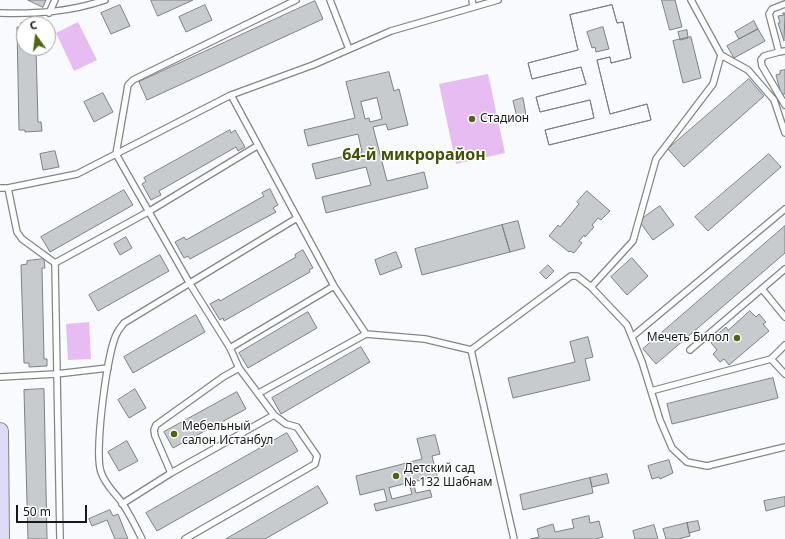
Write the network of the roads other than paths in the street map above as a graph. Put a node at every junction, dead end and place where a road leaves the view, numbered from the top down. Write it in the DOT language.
graph roads {
  1 [pos="55,0"];
  2 [pos="105,0"];
  3 [pos="296,0"];
  4 [pos="330,0"];
  5 [pos="472,0"];
  6 [pos="498,0"];
  7 [pos="691,0"];
  8 [pos="785,4"];
  9 [pos="473,6"];
  10 [pos="0,12"];
  11 [pos="49,13"];
  12 [pos="349,49"];
  13 [pos="782,52"];
  14 [pos="721,55"];
  15 [pos="231,95"];
  16 [pos="777,99"];
  17 [pos="785,105"];
  18 [pos="785,133"];
  19 [pos="257,146"];
  20 [pos="116,154"];
  21 [pos="0,188"];
  22 [pos="8,188"];
  23 [pos="785,209"];
  24 [pos="148,212"];
  25 [pos="297,218"];
  26 [pos="55,263"];
  27 [pos="785,270"];
  28 [pos="190,284"];
  29 [pos="334,286"];
  30 [pos="591,287"];
  31 [pos="762,289"];
  32 [pos="785,317"];
  33 [pos="366,334"];
  34 [pos="633,336"];
  35 [pos="785,345"];
  36 [pos="230,348"];
  37 [pos="471,350"];
  38 [pos="690,350"];
  39 [pos="771,359"];
  40 [pos="108,368"];
  41 [pos="239,368"];
  42 [pos="56,374"];
  43 [pos="785,374"];
  44 [pos="0,377"];
  45 [pos="651,391"];
  46 [pos="259,393"];
  47 [pos="274,415"];
  48 [pos="0,431"];
  49 [pos="785,447"];
  50 [pos="171,473"];
  51 [pos="122,504"];
  52 [pos="2,539"];
  53 [pos="60,539"];
  54 [pos="142,539"];
  55 [pos="184,539"];
  56 [pos="514,539"];
  1 -- 11 [label="lane"];
  2 -- 11 [label="lane"];
  3 -- 20 [label="lane"];
  4 -- 12 [label="lane"];
  5 -- 9 [label="lane"];
  6 -- 9 [label="lane"];
  7 -- 14 [label="lane"];
  8 -- 13 [label="lane"];
  9 -- 12 [label="lane"];
  10 -- 11 [label="lane"];
  12 -- 15 [label="lane"];
  13 -- 16 [label="lane"];
  14 -- 16 [label="lane"];
  14 -- 30 [label="lane"];
  15 -- 19 [label="lane"];
  15 -- 20 [label="lane"];
  16 -- 17 [label="lane"];
  16 -- 18 [label="lane"];
  19 -- 24 [label="lane"];
  19 -- 25 [label="lane"];
  20 -- 22 [label="lane"];
  20 -- 24 [label="lane"];
  21 -- 22 [label="lane"];
  22 -- 26 [label="lane"];
  23 -- 34 [label="lane"];
  24 -- 26 [label="lane"];
  24 -- 28 [label="lane"];
  25 -- 28 [label="lane"];
  25 -- 29 [label="lane"];
  26 -- 42 [label="lane"];
  27 -- 31 [label="lane"];
  28 -- 36 [label="lane"];
  28 -- 40 [label="lane"];
  29 -- 33 [label="lane"];
  29 -- 36 [label="lane"];
  30 -- 37 [label="lane"];
  30 -- 45 [label="lane"];
  31 -- 32 [label="lane"];
  31 -- 38 [label="lane"];
  33 -- 37 [label="lane"];
  33 -- 46 [label="lane"];
  35 -- 39 [label="lane"];
  36 -- 41 [label="lane"];
  37 -- 56 [label="lane"];
  39 -- 43 [label="lane"];
  39 -- 45 [label="lane"];
  40 -- 42 [label="lane"];
  40 -- 51 [label="lane"];
  41 -- 46 [label="lane"];
  41 -- 50 [label="lane"];
  42 -- 44 [label="lane"];
  42 -- 53 [label="lane"];
  45 -- 49 [label="lane"];
  46 -- 47 [label="lane"];
  47 -- 50 [label="lane"];
  47 -- 55 [label="lane"];
  48 -- 52 [label="street"];
  50 -- 51 [label="lane"];
  51 -- 54 [label="lane"];
}
